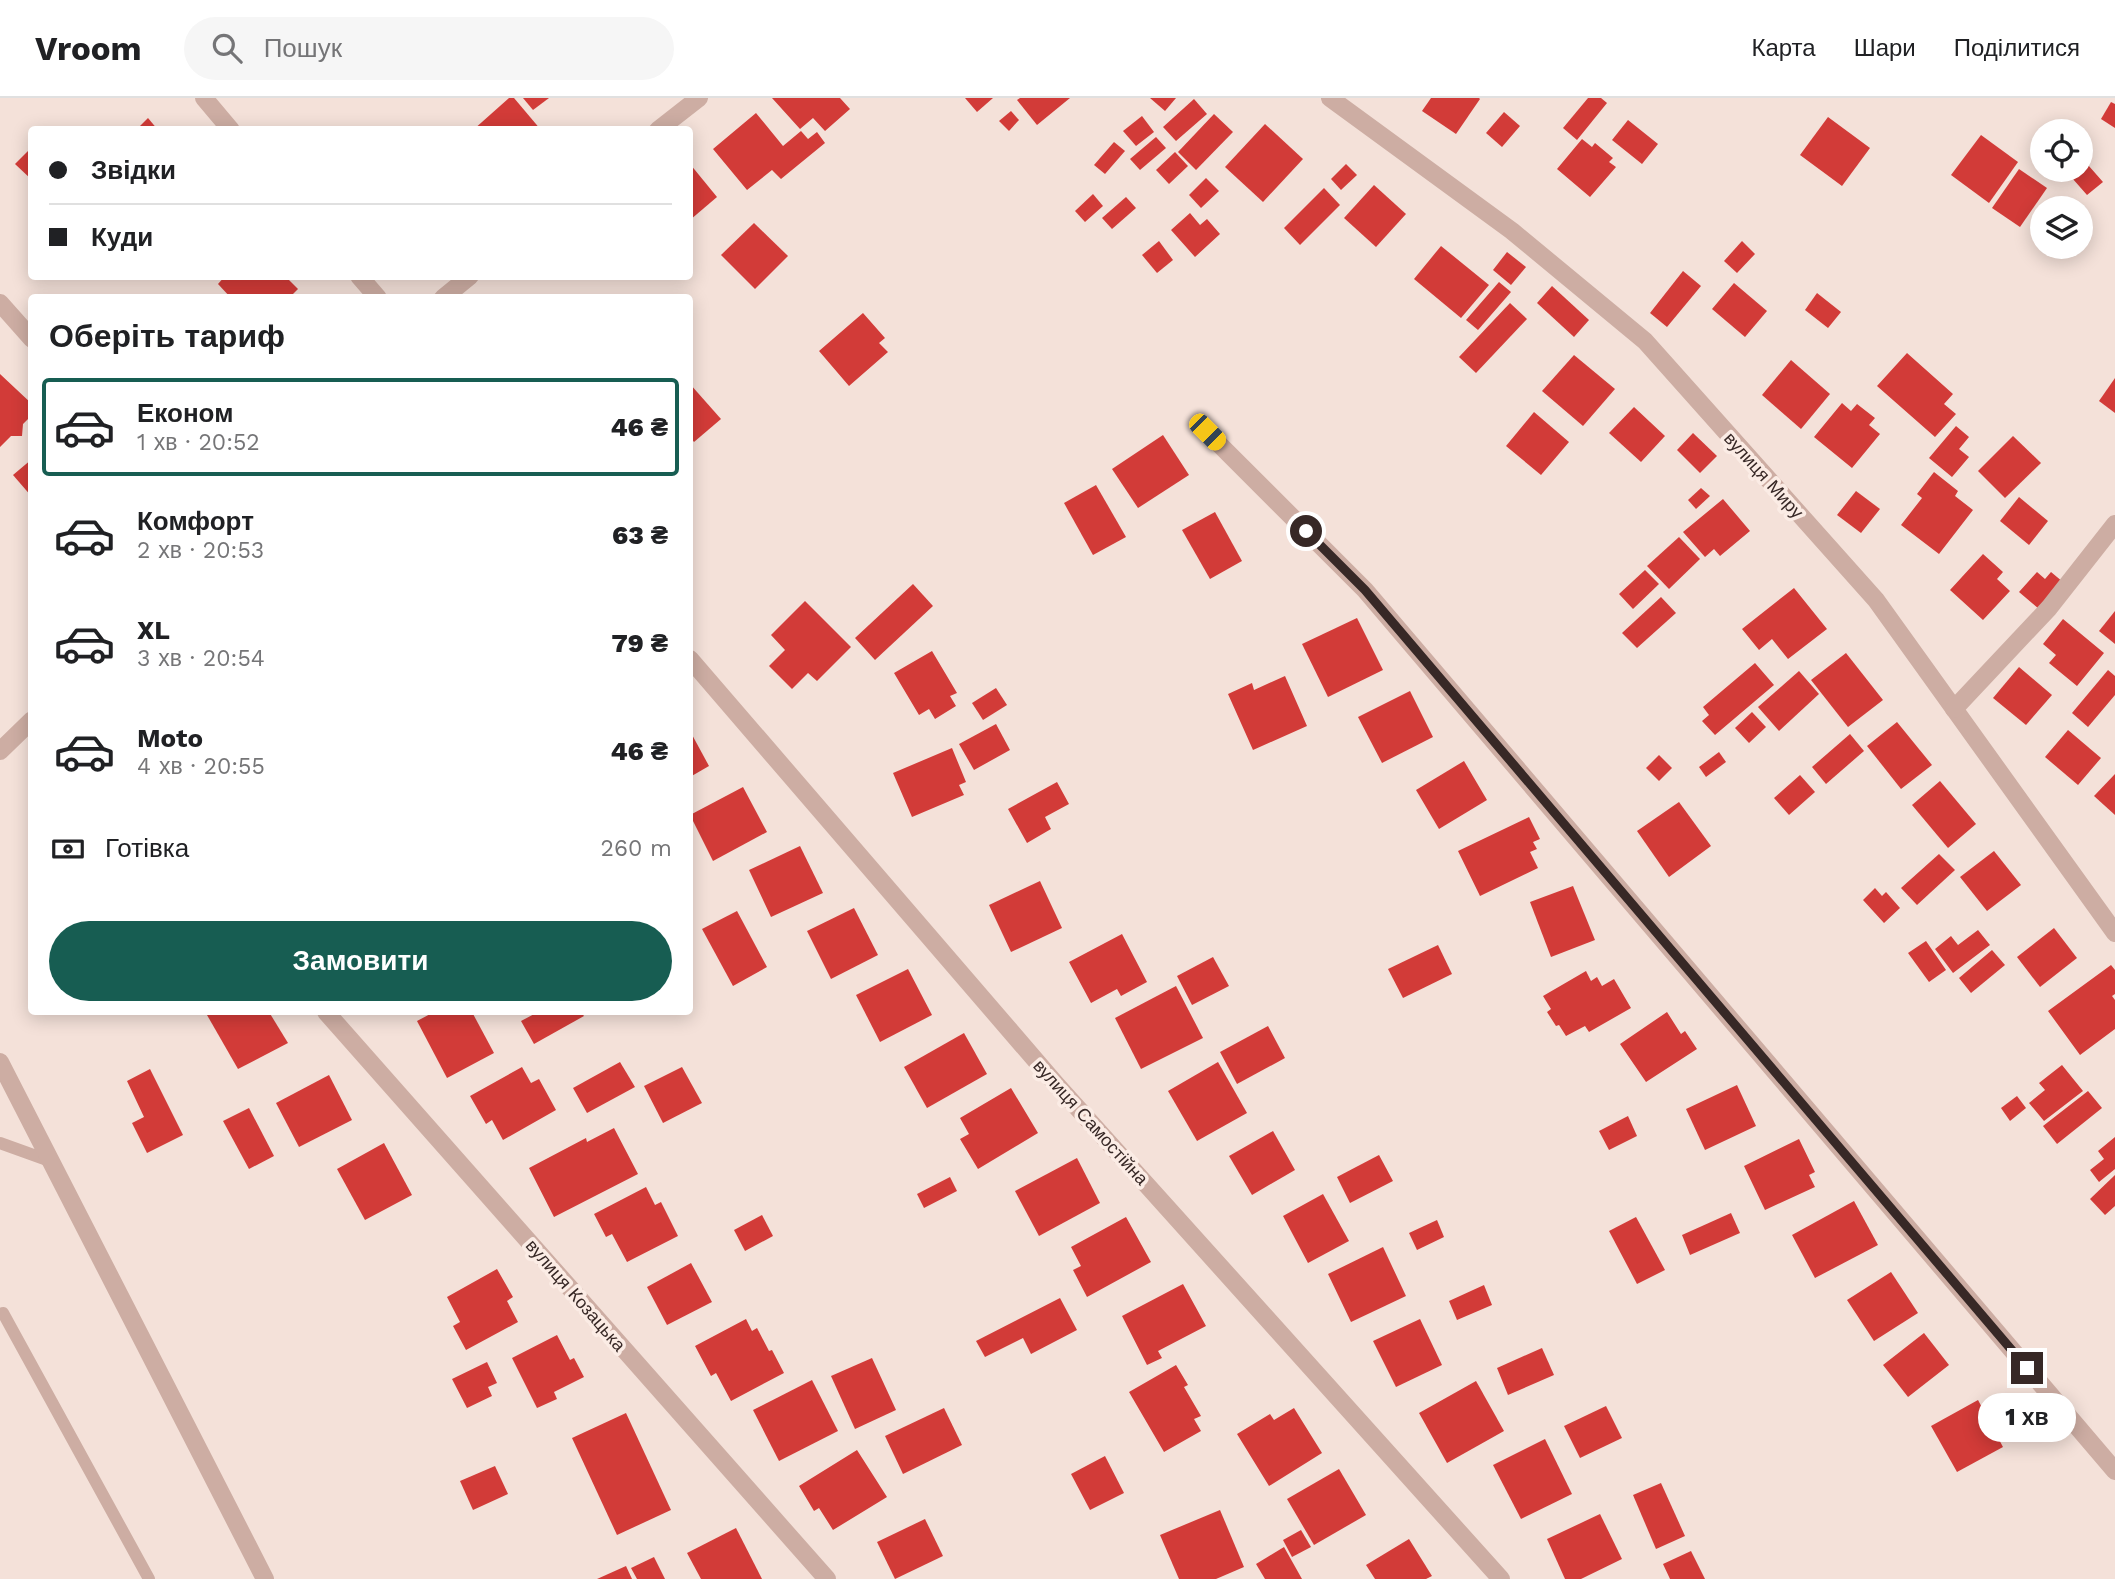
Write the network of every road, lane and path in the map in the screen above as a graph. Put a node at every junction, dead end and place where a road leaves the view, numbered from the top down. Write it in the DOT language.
graph roads {
  1 [pos="204,98"];
  2 [pos="699,98"];
  3 [pos="1329,98"];
  4 [pos="228,126"];
  5 [pos="663,126"];
  6 [pos="362,280"];
  7 [pos="465,280"];
  8 [pos="375,294"];
  9 [pos="448,294"];
  10 [pos="0,303"];
  11 [pos="28,334"];
  12 [pos="1207,432"];
  13 [pos="2115,524"];
  14 [pos="693,662"];
  15 [pos="1954,709"];
  16 [pos="28,724"];
  17 [pos="0,751"];
  18 [pos="2115,933"];
  19 [pos="329,1015"];
  20 [pos="0,1062"];
  21 [pos="0,1143"];
  22 [pos="50,1161"];
  23 [pos="0,1314"];
  24 [pos="2115,1471"];
  25 [pos="149,1579"];
  26 [pos="265,1579"];
  27 [pos="827,1579"];
  28 [pos="1501,1579"];
  1 -- 4 [label="street"];
  2 -- 5 [label="street"];
  3 -- 15 [label="street, вулиця Миру"];
  6 -- 8 [label="street"];
  7 -- 9 [label="street"];
  10 -- 11 [label="street"];
  12 -- 24 [label="street"];
  13 -- 15 [label="street"];
  14 -- 28 [label="street, вулиця Самостійна"];
  15 -- 18 [label="street, вулиця Миру"];
  16 -- 17 [label="street"];
  19 -- 27 [label="street, вулиця Козацька"];
  20 -- 22 [label="street"];
  21 -- 22 [label="lane"];
  22 -- 26 [label="street"];
  23 -- 25 [label="lane"];
}
